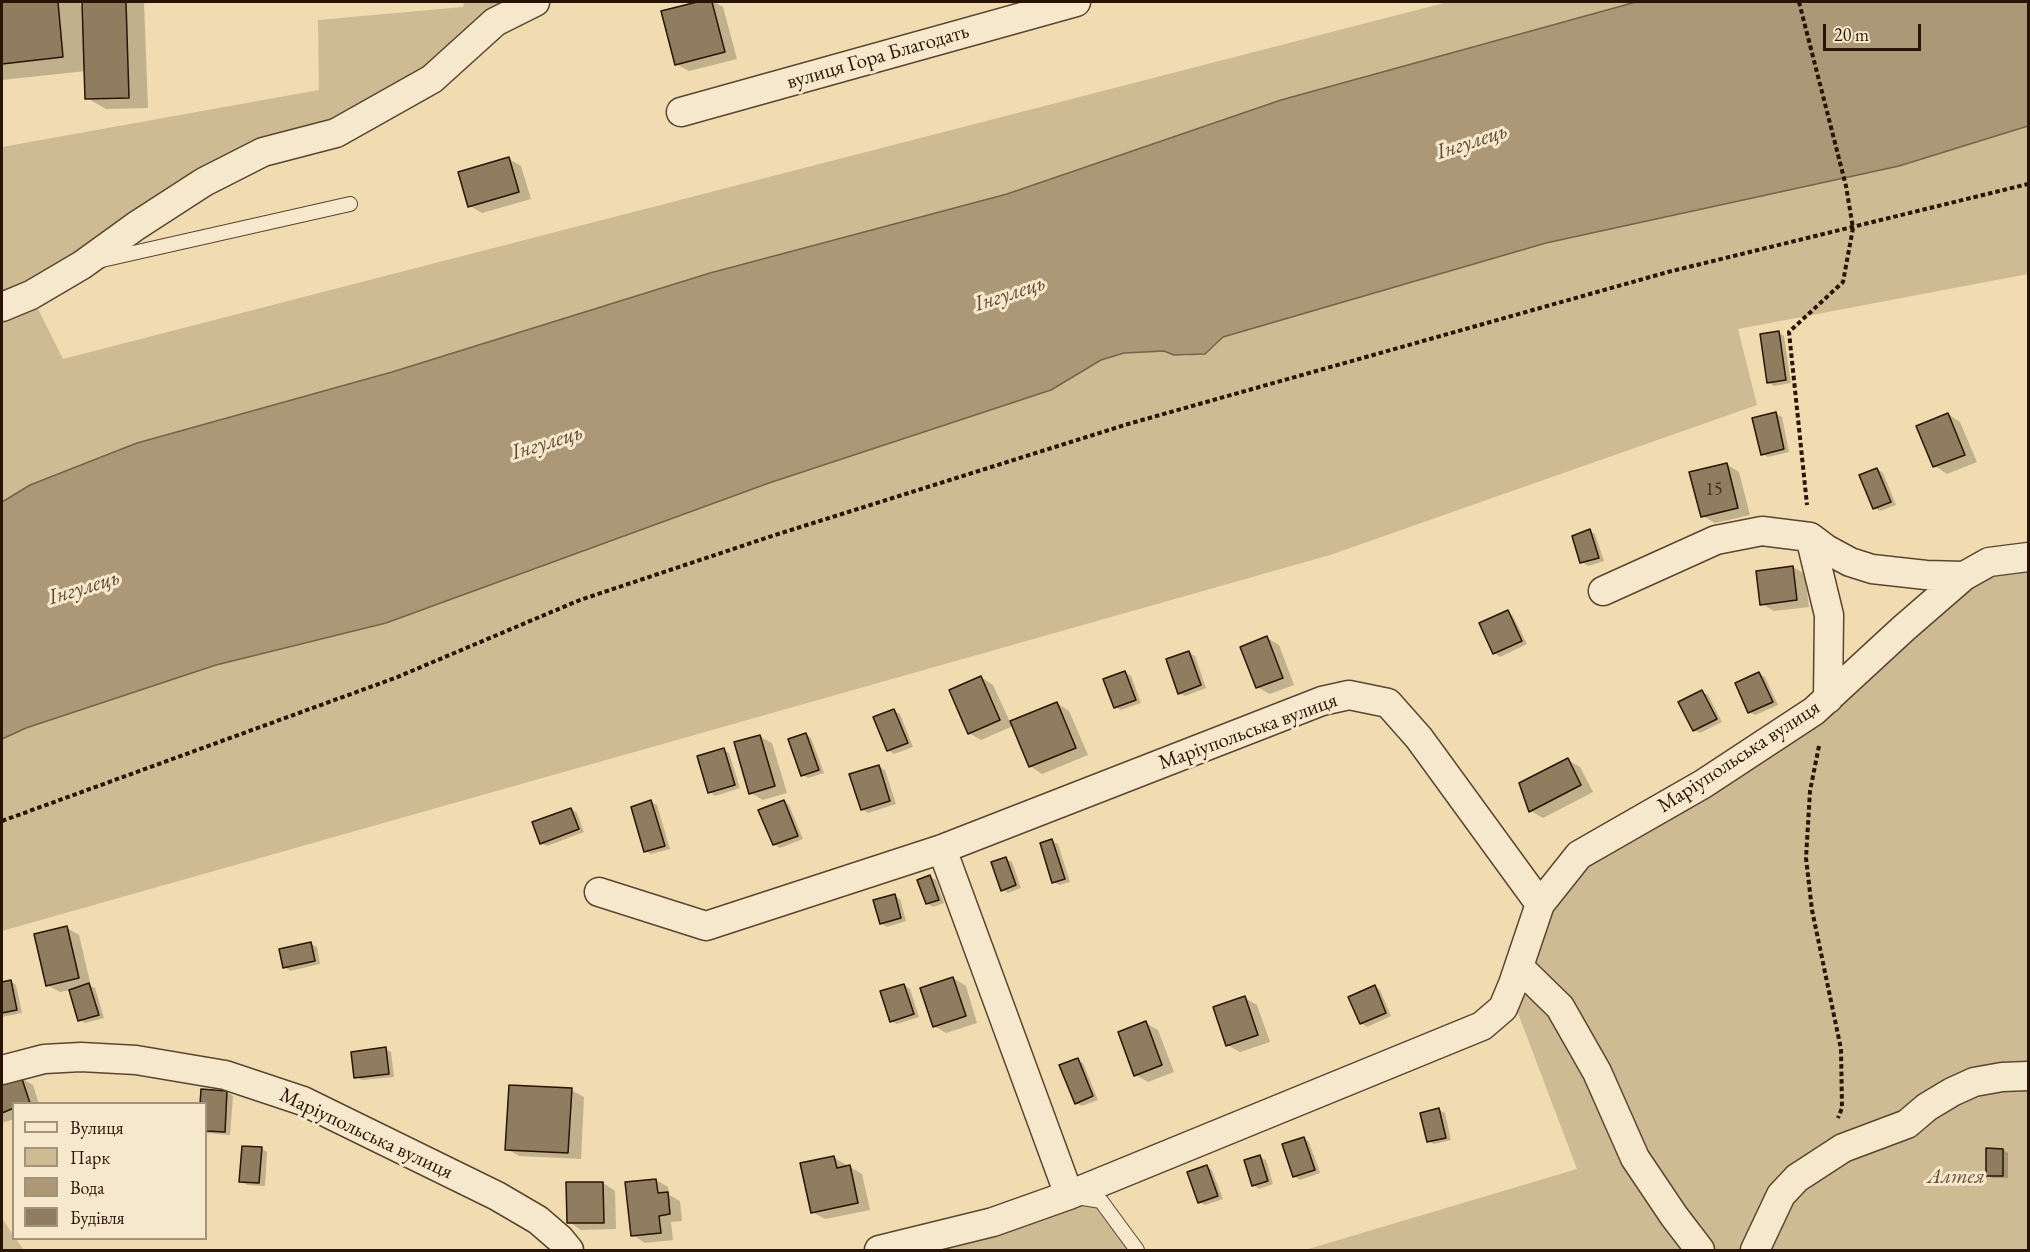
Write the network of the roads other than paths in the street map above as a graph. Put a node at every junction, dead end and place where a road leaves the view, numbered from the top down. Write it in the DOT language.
graph roads {
  1 [pos="535,2"];
  2 [pos="1076,2"];
  3 [pos="681,112"];
  4 [pos="350,204"];
  5 [pos="82,265"];
  6 [pos="2,307"];
  7 [pos="1810,537"];
  8 [pos="2028,557"];
  9 [pos="1964,576"];
  10 [pos="1603,591"];
  11 [pos="1828,699"];
  12 [pos="942,849"];
  13 [pos="599,892"];
  14 [pos="1540,904"];
  15 [pos="1519,967"];
  16 [pos="2,1070"];
  17 [pos="2028,1076"];
  18 [pos="1069,1195"];
  19 [pos="569,1251"];
  20 [pos="879,1251"];
  21 [pos="1137,1251"];
  22 [pos="1700,1251"];
  23 [pos="1755,1251"];
  1 -- 5 [label="street"];
  2 -- 3 [label="street, вулиця Гора Благодать"];
  4 -- 5 [label="lane"];
  5 -- 6 [label="street"];
  7 -- 9 [label="street"];
  7 -- 10 [label="street"];
  7 -- 11 [label="street"];
  8 -- 9 [label="street, Маріупольська вулиця"];
  9 -- 11 [label="street, Маріупольська вулиця"];
  11 -- 14 [label="street, Маріупольська вулиця"];
  12 -- 13 [label="street, Маріупольська вулиця"];
  12 -- 14 [label="street, Маріупольська вулиця"];
  12 -- 18 [label="street"];
  14 -- 15 [label="street, Маріупольська вулиця"];
  15 -- 18 [label="street, Маріупольська вулиця"];
  15 -- 22 [label="street"];
  16 -- 19 [label="street, Маріупольська вулиця"];
  17 -- 23 [label="street"];
  18 -- 20 [label="street, Маріупольська вулиця"];
  18 -- 21 [label="lane"];
}
